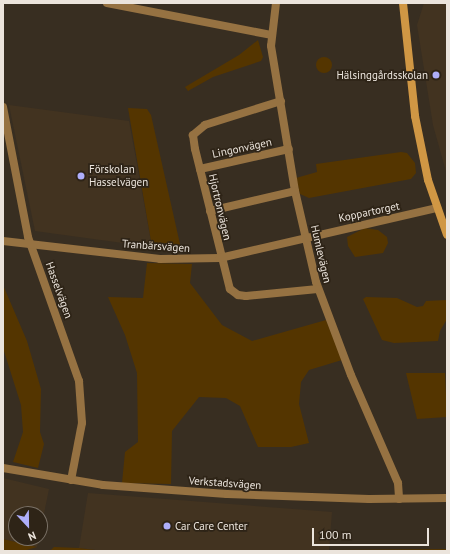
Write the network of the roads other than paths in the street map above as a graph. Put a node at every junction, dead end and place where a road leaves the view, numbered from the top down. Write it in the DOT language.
graph roads {
  1 [pos="106,3"];
  2 [pos="276,3"];
  3 [pos="403,3"];
  4 [pos="271,36"];
  5 [pos="281,101"];
  6 [pos="3,107"];
  7 [pos="289,149"];
  8 [pos="200,169"];
  9 [pos="295,191"];
  10 [pos="437,208"];
  11 [pos="210,211"];
  12 [pos="447,235"];
  13 [pos="305,236"];
  14 [pos="3,240"];
  15 [pos="30,244"];
  16 [pos="220,258"];
  17 [pos="318,289"];
  18 [pos="3,468"];
  19 [pos="71,480"];
  20 [pos="399,498"];
  21 [pos="447,498"];
  1 -- 4 [label="street"];
  2 -- 4 [label="street, Humlevägen"];
  3 -- 10 [label="street"];
  4 -- 5 [label="street, Humlevägen"];
  5 -- 7 [label="street, Humlevägen"];
  5 -- 8 [label="street, Hjortronvägen"];
  6 -- 15 [label="street, Hasselvägen"];
  7 -- 8 [label="street, Lingonvägen"];
  7 -- 9 [label="street, Humlevägen"];
  8 -- 11 [label="street, Hjortronvägen"];
  9 -- 11 [label="street"];
  9 -- 13 [label="street, Humlevägen"];
  10 -- 12 [label="street"];
  10 -- 13 [label="street, Koppartorget"];
  11 -- 16 [label="street, Hjortronvägen"];
  13 -- 16 [label="street, Tranbärsvägen"];
  13 -- 17 [label="street, Humlevägen"];
  14 -- 15 [label="street, Tranbärsvägen"];
  15 -- 16 [label="street, Tranbärsvägen"];
  15 -- 19 [label="street, Hasselvägen"];
  16 -- 17 [label="street, Hjortronvägen"];
  17 -- 20 [label="street, Humlevägen"];
  18 -- 19 [label="street, Verkstadsvägen"];
  19 -- 20 [label="street, Verkstadsvägen"];
  20 -- 21 [label="street, Verkstadsvägen"];
}
